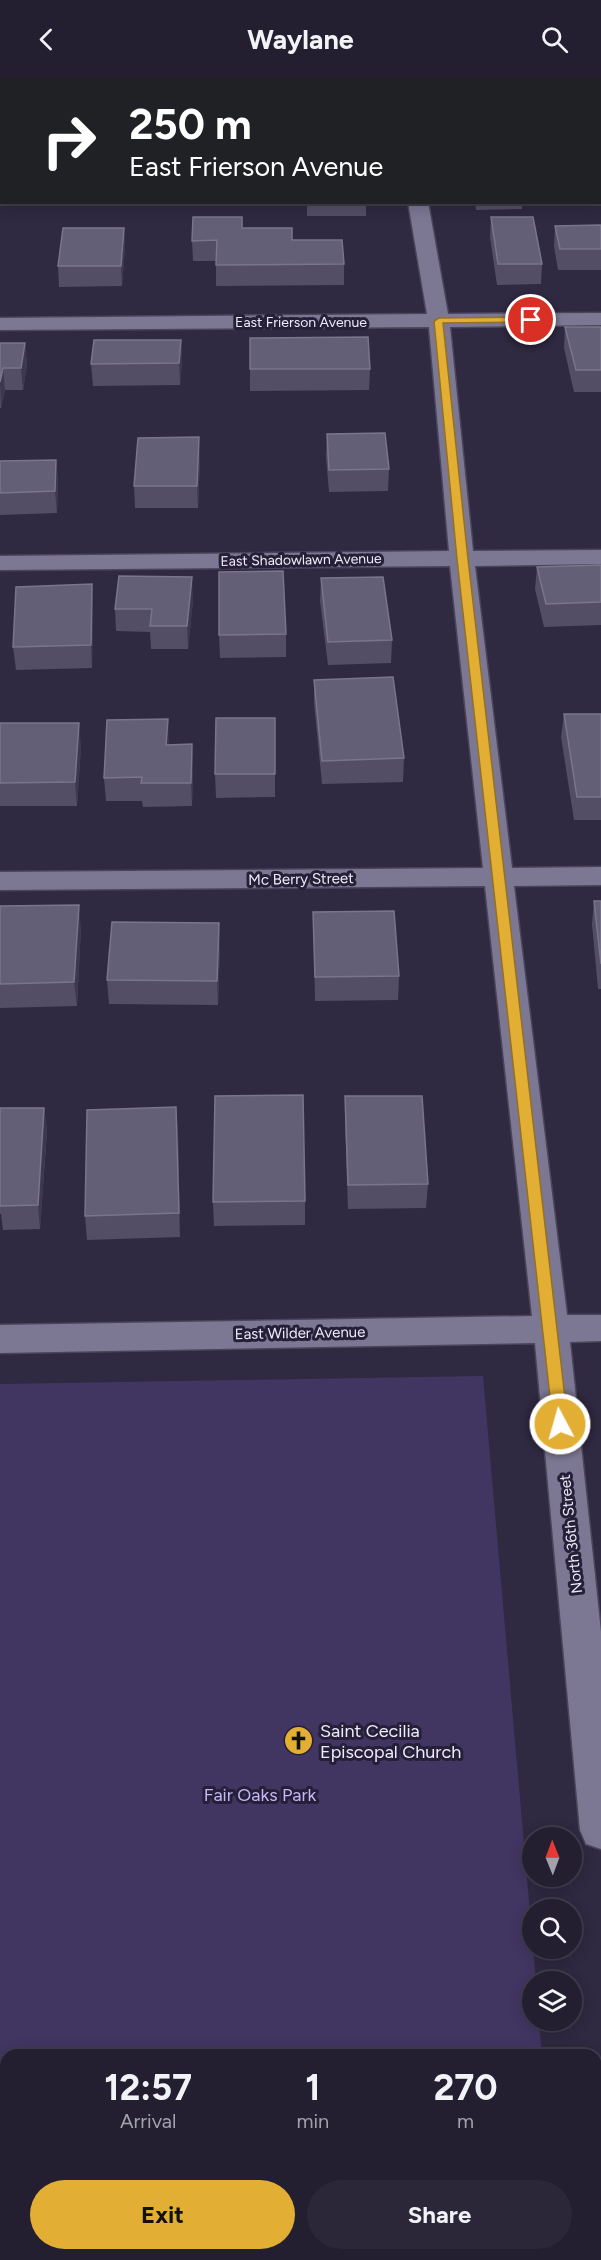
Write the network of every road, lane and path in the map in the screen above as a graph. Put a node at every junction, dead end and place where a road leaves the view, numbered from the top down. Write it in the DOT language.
graph roads {
  1 [pos="418,204"];
  2 [pos="601,319"];
  3 [pos="439,321"];
  4 [pos="0,324"];
  5 [pos="601,557"];
  6 [pos="462,559"];
  7 [pos="0,563"];
  8 [pos="601,876"];
  9 [pos="499,877"];
  10 [pos="0,881"];
  11 [pos="551,1328"];
  12 [pos="601,1328"];
  13 [pos="0,1339"];
  14 [pos="601,1830"];
  1 -- 3 [label="street, North 36th Street"];
  2 -- 3 [label="street, East Frierson Avenue"];
  3 -- 4 [label="street, East Frierson Avenue"];
  3 -- 6 [label="street, North 36th Street"];
  5 -- 6 [label="street, East Shadowlawn Avenue"];
  6 -- 7 [label="street, East Shadowlawn Avenue"];
  6 -- 9 [label="street, North 36th Street"];
  8 -- 9 [label="street, Mc Berry Street"];
  9 -- 10 [label="street, Mc Berry Street"];
  9 -- 11 [label="street, North 36th Street"];
  11 -- 12 [label="street, East Wilder Avenue"];
  11 -- 13 [label="street, East Wilder Avenue"];
  11 -- 14 [label="street, North 36th Street"];
}
